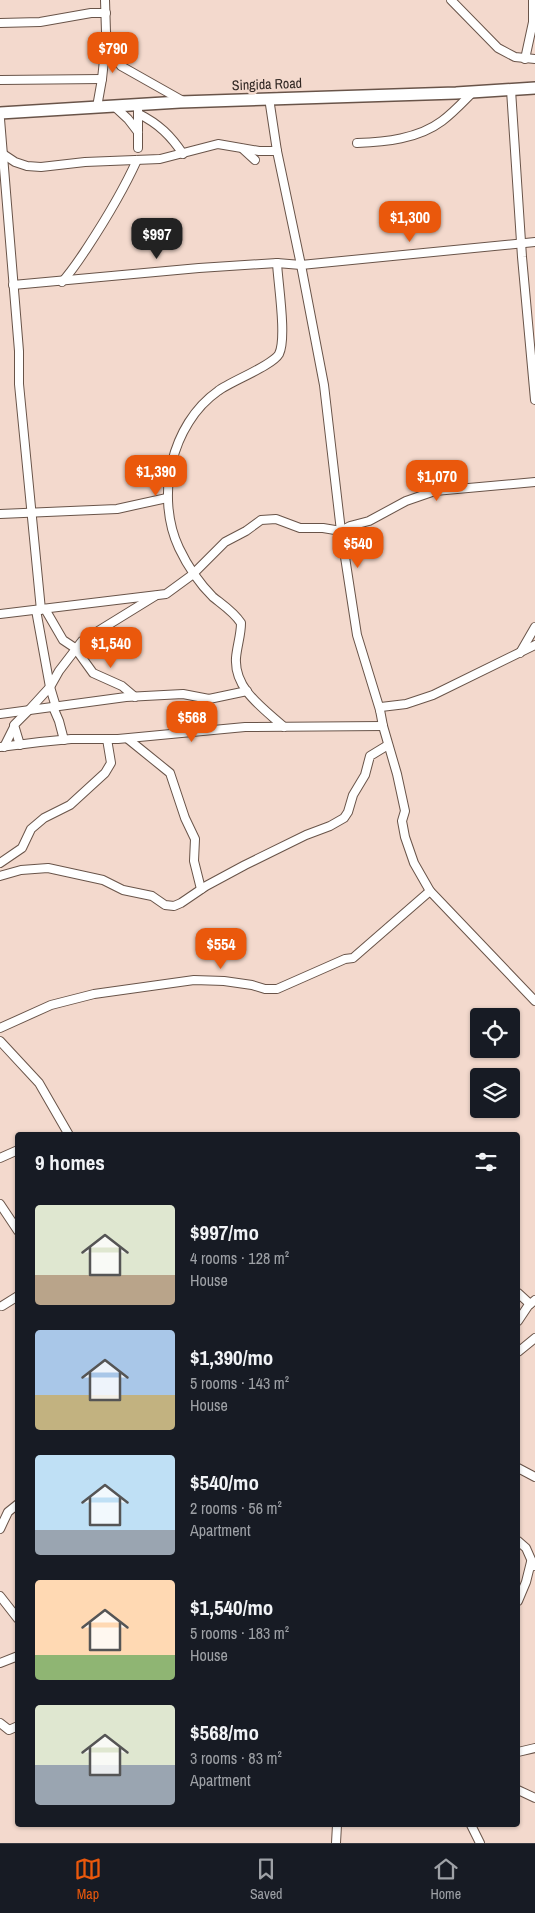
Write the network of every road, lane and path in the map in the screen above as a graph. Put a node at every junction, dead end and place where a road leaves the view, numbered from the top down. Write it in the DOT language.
graph roads {
  1 [pos="105,0"];
  2 [pos="451,0"];
  3 [pos="533,0"];
  4 [pos="106,13"];
  5 [pos="0,22"];
  6 [pos="106,32"];
  7 [pos="525,59"];
  8 [pos="535,59"];
  9 [pos="102,79"];
  10 [pos="0,80"];
  11 [pos="535,88"];
  12 [pos="511,90"];
  13 [pos="473,92"];
  14 [pos="269,98"];
  15 [pos="184,102"];
  16 [pos="114,106"];
  17 [pos="97,107"];
  18 [pos="138,110"];
  19 [pos="0,113"];
  20 [pos="0,119"];
  21 [pos="138,132"];
  22 [pos="357,143"];
  23 [pos="138,148"];
  24 [pos="241,148"];
  25 [pos="277,151"];
  26 [pos="3,154"];
  27 [pos="183,154"];
  28 [pos="137,160"];
  29 [pos="255,160"];
  30 [pos="2,168"];
  31 [pos="535,242"];
  32 [pos="521,244"];
  33 [pos="276,264"];
  34 [pos="301,266"];
  35 [pos="62,282"];
  36 [pos="13,285"];
  37 [pos="532,355"];
  38 [pos="535,400"];
  39 [pos="535,482"];
  40 [pos="167,498"];
  41 [pos="30,513"];
  42 [pos="0,514"];
  43 [pos="341,531"];
  44 [pos="192,575"];
  45 [pos="156,595"];
  46 [pos="41,610"];
  47 [pos="0,614"];
  48 [pos="535,627"];
  49 [pos="535,645"];
  50 [pos="75,648"];
  51 [pos="520,653"];
  52 [pos="50,687"];
  53 [pos="247,692"];
  54 [pos="135,696"];
  55 [pos="54,707"];
  56 [pos="28,710"];
  57 [pos="380,710"];
  58 [pos="0,714"];
  59 [pos="383,726"];
  60 [pos="14,727"];
  61 [pos="284,727"];
  62 [pos="128,738"];
  63 [pos="107,739"];
  64 [pos="64,740"];
  65 [pos="20,745"];
  66 [pos="388,745"];
  67 [pos="2,747"];
  68 [pos="0,863"];
  69 [pos="0,876"];
  70 [pos="202,889"];
  71 [pos="430,890"];
  72 [pos="535,1001"];
  73 [pos="0,1019"];
  74 [pos="11,1023"];
  75 [pos="0,1028"];
  76 [pos="0,1041"];
  77 [pos="67,1132"];
  78 [pos="15,1151"];
  79 [pos="0,1158"];
  80 [pos="0,1204"];
  81 [pos="15,1226"];
  82 [pos="520,1294"];
  83 [pos="15,1298"];
  84 [pos="532,1302"];
  85 [pos="2,1306"];
  86 [pos="520,1318"];
  87 [pos="535,1338"];
  88 [pos="520,1350"];
  89 [pos="520,1469"];
  90 [pos="535,1477"];
  91 [pos="15,1506"];
  92 [pos="0,1529"];
  93 [pos="520,1543"];
  94 [pos="533,1564"];
  95 [pos="0,1596"];
  96 [pos="520,1596"];
  97 [pos="15,1616"];
  98 [pos="15,1660"];
  99 [pos="0,1663"];
  100 [pos="0,1723"];
  101 [pos="15,1727"];
  102 [pos="535,1748"];
  103 [pos="520,1752"];
  104 [pos="520,1791"];
  105 [pos="535,1798"];
  106 [pos="337,1827"];
  107 [pos="472,1827"];
  108 [pos="336,1843"];
  109 [pos="480,1843"];
  1 -- 4 [label="street"];
  2 -- 7 [label="street"];
  3 -- 7 [label="street"];
  4 -- 5 [label="street"];
  4 -- 6 [label="street"];
  6 -- 9 [label="street"];
  6 -- 15 [label="street"];
  7 -- 8 [label="street"];
  9 -- 10 [label="street"];
  9 -- 17 [label="street"];
  11 -- 12 [label="highway, Singida Road"];
  12 -- 13 [label="highway, Singida Road"];
  12 -- 32 [label="street"];
  13 -- 14 [label="highway, Singida Road"];
  13 -- 22 [label="street"];
  14 -- 15 [label="highway, Singida Road"];
  14 -- 25 [label="street"];
  15 -- 18 [label="highway, Singida Road"];
  16 -- 17 [label="highway, Singida Road"];
  16 -- 18 [label="highway, Singida Road"];
  16 -- 21 [label="street"];
  17 -- 19 [label="highway, Singida Road"];
  18 -- 21 [label="street"];
  18 -- 27 [label="street"];
  20 -- 26 [label="street"];
  21 -- 23 [label="street"];
  24 -- 25 [label="street"];
  24 -- 27 [label="street"];
  24 -- 29 [label="street"];
  25 -- 34 [label="street"];
  26 -- 28 [label="street"];
  26 -- 30 [label="street"];
  27 -- 28 [label="street"];
  28 -- 35 [label="street"];
  30 -- 36 [label="street"];
  31 -- 32 [label="street"];
  32 -- 34 [label="street"];
  32 -- 37 [label="street"];
  33 -- 34 [label="street"];
  33 -- 35 [label="street"];
  33 -- 40 [label="street"];
  34 -- 43 [label="street"];
  35 -- 36 [label="street"];
  36 -- 41 [label="street"];
  37 -- 38 [label="street"];
  39 -- 43 [label="street"];
  40 -- 41 [label="street"];
  40 -- 44 [label="street"];
  41 -- 42 [label="street"];
  41 -- 46 [label="street"];
  43 -- 44 [label="street"];
  43 -- 57 [label="street"];
  44 -- 45 [label="street"];
  44 -- 53 [label="street"];
  45 -- 46 [label="street"];
  45 -- 50 [label="street"];
  46 -- 47 [label="street"];
  46 -- 50 [label="street"];
  46 -- 52 [label="street"];
  48 -- 51 [label="street"];
  49 -- 51 [label="street"];
  50 -- 52 [label="street"];
  50 -- 54 [label="street"];
  51 -- 57 [label="street"];
  52 -- 55 [label="street"];
  52 -- 56 [label="street"];
  53 -- 54 [label="street"];
  53 -- 61 [label="street"];
  54 -- 55 [label="street"];
  55 -- 56 [label="street"];
  55 -- 64 [label="street"];
  56 -- 58 [label="street"];
  56 -- 60 [label="street"];
  57 -- 59 [label="street"];
  59 -- 61 [label="street"];
  59 -- 66 [label="street"];
  60 -- 65 [label="street"];
  60 -- 67 [label="street"];
  61 -- 62 [label="street"];
  62 -- 63 [label="street"];
  62 -- 70 [label="street"];
  63 -- 64 [label="street"];
  63 -- 68 [label="street"];
  64 -- 65 [label="street"];
  65 -- 67 [label="street"];
  66 -- 70 [label="street"];
  66 -- 71 [label="street"];
  69 -- 70 [label="street"];
  71 -- 72 [label="street"];
  71 -- 74 [label="street"];
  73 -- 74 [label="street"];
  74 -- 75 [label="street"];
  76 -- 77 [label="street"];
  78 -- 79 [label="street"];
  80 -- 81 [label="street"];
  82 -- 84 [label="street"];
  83 -- 85 [label="street"];
  84 -- 86 [label="street"];
  87 -- 88 [label="street"];
  89 -- 90 [label="street"];
  91 -- 92 [label="street"];
  93 -- 94 [label="street"];
  94 -- 96 [label="street"];
  95 -- 97 [label="street"];
  98 -- 99 [label="street"];
  100 -- 101 [label="street"];
  102 -- 103 [label="street"];
  104 -- 105 [label="street"];
  106 -- 108 [label="street"];
  107 -- 109 [label="street"];
}
